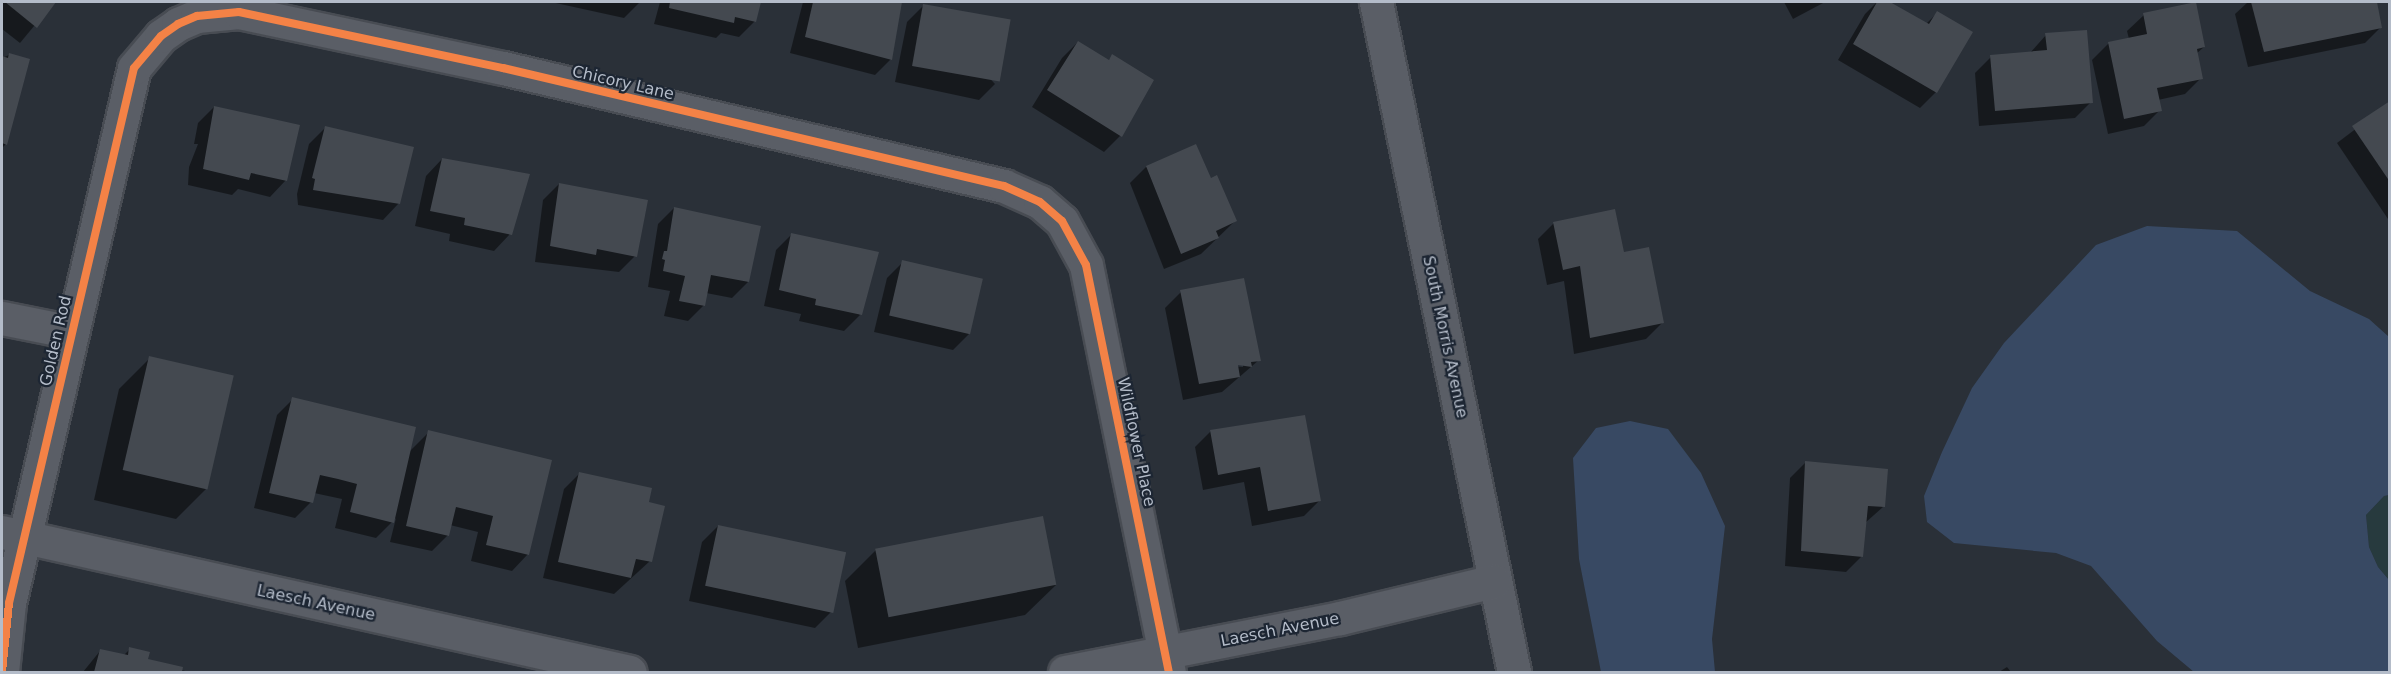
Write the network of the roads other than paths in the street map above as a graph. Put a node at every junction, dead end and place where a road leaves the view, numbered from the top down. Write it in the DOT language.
graph roads {
  1 [pos="1376,2"];
  2 [pos="170,30"];
  3 [pos="1062,221"];
  4 [pos="2,318"];
  5 [pos="72,332"];
  6 [pos="13,534"];
  7 [pos="1494,581"];
  8 [pos="1167,662"];
  9 [pos="2,672"];
  10 [pos="630,672"];
  11 [pos="1065,672"];
  12 [pos="1514,672"];
  1 -- 7 [label="street, South Morris Avenue"];
  2 -- 3 [label="street, Chicory Lane"];
  2 -- 5 [label="street, Golden Rod"];
  3 -- 8 [label="street, Wildflower Place"];
  4 -- 5 [label="street"];
  5 -- 6 [label="street, Golden Rod"];
  6 -- 9 [label="street, Golden Rod"];
  6 -- 10 [label="street, Laesch Avenue"];
  7 -- 8 [label="street, Laesch Avenue"];
  7 -- 12 [label="street, South Morris Avenue"];
  8 -- 11 [label="street, Laesch Avenue"];
}
